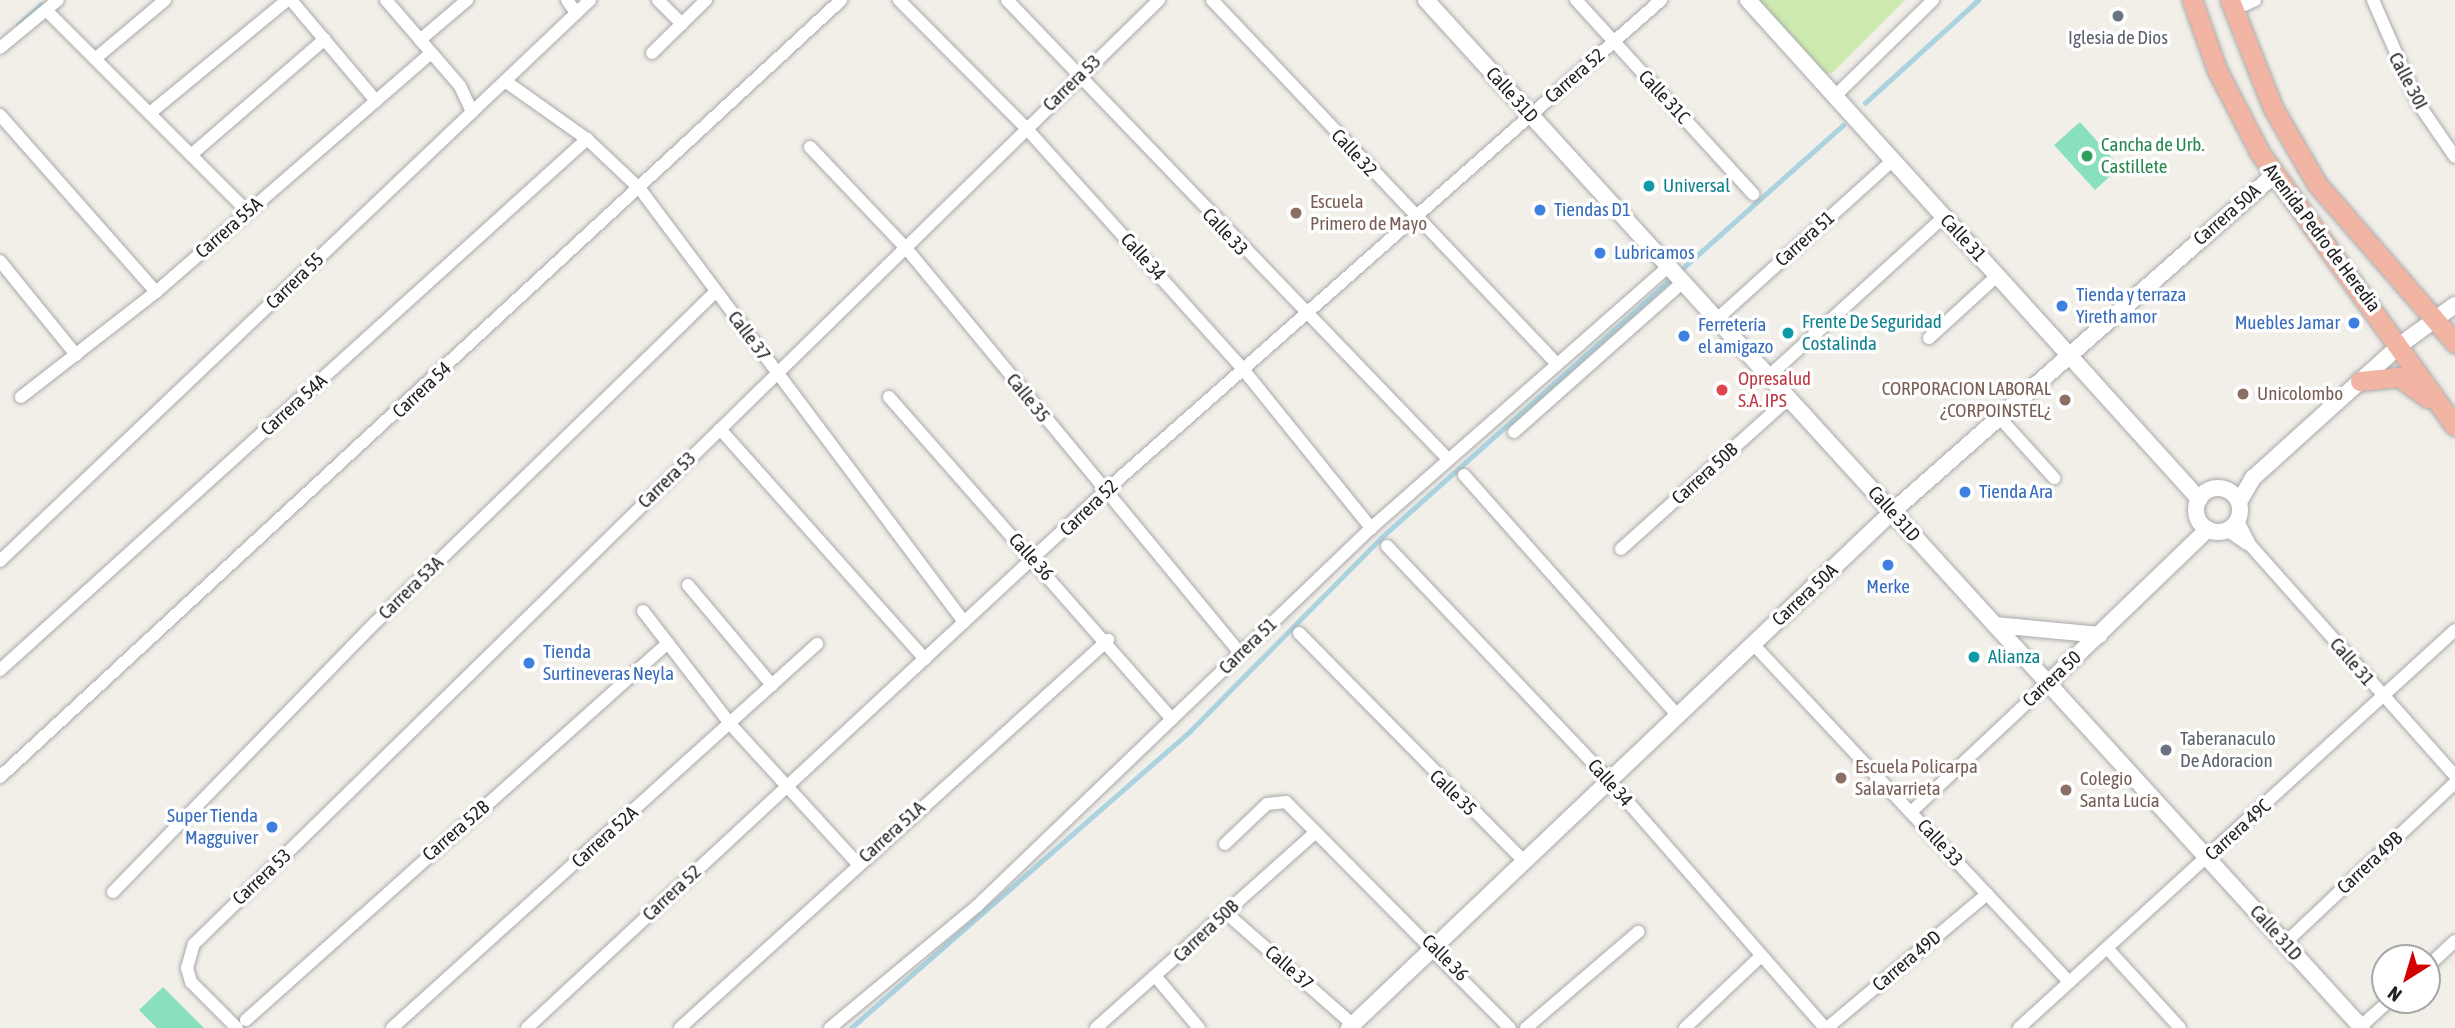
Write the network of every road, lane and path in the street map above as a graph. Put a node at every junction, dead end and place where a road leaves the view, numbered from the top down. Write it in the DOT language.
graph roads {
  1 [pos="166,0"];
  2 [pos="289,0"];
  3 [pos="386,0"];
  4 [pos="467,0"];
  5 [pos="567,0"];
  6 [pos="590,0"];
  7 [pos="658,0"];
  8 [pos="706,0"];
  9 [pos="841,0"];
  10 [pos="899,0"];
  11 [pos="1007,0"];
  12 [pos="1159,0"];
  13 [pos="1212,0"];
  14 [pos="1426,0"];
  15 [pos="1576,0"];
  16 [pos="1661,0"];
  17 [pos="1748,0"];
  18 [pos="1933,0"];
  19 [pos="2192,0"];
  20 [pos="2255,0"];
  21 [pos="2372,0"];
  22 [pos="53,3"];
  23 [pos="2235,3"];
  24 [pos="576,13"];
  25 [pos="682,24"];
  26 [pos="325,39"];
  27 [pos="420,40"];
  28 [pos="1614,42"];
  29 [pos="0,48"];
  30 [pos="431,53"];
  31 [pos="652,54"];
  32 [pos="96,58"];
  33 [pos="1079,75"];
  34 [pos="505,81"];
  35 [pos="1835,96"];
  36 [pos="376,101"];
  37 [pos="472,112"];
  38 [pos="149,113"];
  39 [pos="0,115"];
  40 [pos="1530,115"];
  41 [pos="1026,128"];
  42 [pos="587,139"];
  43 [pos="810,147"];
  44 [pos="191,155"];
  45 [pos="2455,157"];
  46 [pos="1892,160"];
  47 [pos="2274,175"];
  48 [pos="640,189"];
  49 [pos="1753,194"];
  50 [pos="248,212"];
  51 [pos="1412,215"];
  52 [pos="1944,217"];
  53 [pos="906,248"];
  54 [pos="0,261"];
  55 [pos="1668,267"];
  56 [pos="1998,275"];
  57 [pos="1683,282"];
  58 [pos="156,292"];
  59 [pos="715,292"];
  60 [pos="2455,306"];
  61 [pos="1304,316"];
  62 [pos="1717,319"];
  63 [pos="2434,321"];
  64 [pos="1929,338"];
  65 [pos="2455,343"];
  66 [pos="2400,345"];
  67 [pos="2068,354"];
  68 [pos="76,355"];
  69 [pos="1556,363"];
  70 [pos="1242,368"];
  71 [pos="777,373"];
  72 [pos="1769,376"];
  73 [pos="2360,381"];
  74 [pos="21,397"];
  75 [pos="890,397"];
  76 [pos="1789,398"];
  77 [pos="1998,416"];
  78 [pos="2454,425"];
  79 [pos="720,429"];
  80 [pos="1514,432"];
  81 [pos="1448,459"];
  82 [pos="2181,473"];
  83 [pos="1464,475"];
  84 [pos="2054,478"];
  85 [pos="2253,478"];
  86 [pos="2217,488"];
  87 [pos="1103,493"];
  88 [pos="2199,499"];
  89 [pos="2239,502"];
  90 [pos="1892,512"];
  91 [pos="2203,525"];
  92 [pos="2232,525"];
  93 [pos="1371,528"];
  94 [pos="1387,546"];
  95 [pos="1621,549"];
  96 [pos="0,561"];
  97 [pos="1034,561"];
  98 [pos="688,585"];
  99 [pos="643,611"];
  100 [pos="964,622"];
  101 [pos="1995,625"];
  102 [pos="2455,629"];
  103 [pos="1299,634"];
  104 [pos="2100,635"];
  105 [pos="1108,640"];
  106 [pos="668,643"];
  107 [pos="817,644"];
  108 [pos="1753,644"];
  109 [pos="1240,653"];
  110 [pos="925,659"];
  111 [pos="0,670"];
  112 [pos="2048,683"];
  113 [pos="772,685"];
  114 [pos="2382,697"];
  115 [pos="1676,714"];
  116 [pos="1172,719"];
  117 [pos="731,725"];
  118 [pos="2455,776"];
  119 [pos="0,777"];
  120 [pos="1606,778"];
  121 [pos="2455,783"];
  122 [pos="788,786"];
  123 [pos="1911,812"];
  124 [pos="1315,833"];
  125 [pos="1225,844"];
  126 [pos="2207,858"];
  127 [pos="1523,860"];
  128 [pos="857,863"];
  129 [pos="113,892"];
  130 [pos="1987,894"];
  131 [pos="1225,912"];
  132 [pos="1638,932"];
  133 [pos="2455,941"];
  134 [pos="2285,943"];
  135 [pos="1435,948"];
  136 [pos="2107,948"];
  137 [pos="2441,954"];
  138 [pos="1759,957"];
  139 [pos="1156,977"];
  140 [pos="2069,982"];
  141 [pos="2375,1014"];
  142 [pos="241,1024"];
  143 [pos="1351,1026"];
  144 [pos="2361,1027"];
  145 [pos="392,1028"];
  146 [pos="527,1028"];
  147 [pos="680,1028"];
  148 [pos="830,1028"];
  149 [pos="1096,1028"];
  150 [pos="1199,1028"];
  151 [pos="1510,1028"];
  152 [pos="1526,1028"];
  153 [pos="1685,1028"];
  154 [pos="1826,1028"];
  155 [pos="2019,1028"];
  156 [pos="2180,1028"];
  1 -- 32 [label="street"];
  2 -- 26 [label="street"];
  2 -- 38 [label="street"];
  3 -- 27 [label="street"];
  4 -- 27 [label="street"];
  5 -- 24 [label="street"];
  6 -- 24 [label="street, Carrera 55"];
  7 -- 25 [label="street"];
  8 -- 25 [label="street"];
  9 -- 48 [label="street, Carrera 54"];
  10 -- 41 [label="street, Calle 34"];
  11 -- 33 [label="street, Calle 33"];
  12 -- 33 [label="street, Carrera 53"];
  13 -- 51 [label="street, Calle 32"];
  14 -- 40 [label="street, Calle 31D"];
  15 -- 28 [label="street, Calle 31C"];
  16 -- 28 [label="street, Carrera 52"];
  17 -- 35 [label="street, Calle 31"];
  18 -- 35 [label="street"];
  19 -- 47 [label="highway, Avenida Pedro de Heredia"];
  20 -- 23 [label="street"];
  21 -- 45 [label="street, Calle 30I"];
  22 -- 29 [label="street"];
  22 -- 32 [label="street"];
  23 -- 63 [label="highway, Avenida Pedro de Heredia"];
  24 -- 34 [label="street, Carrera 55"];
  25 -- 31 [label="street"];
  26 -- 36 [label="street"];
  26 -- 44 [label="street"];
  27 -- 30 [label="street"];
  28 -- 40 [label="street, Carrera 52"];
  28 -- 49 [label="street, Calle 31C"];
  30 -- 36 [label="street, Carrera 55A"];
  30 -- 37 [label="street"];
  32 -- 38 [label="street"];
  33 -- 41 [label="street, Carrera 53"];
  33 -- 61 [label="street, Calle 33"];
  34 -- 37 [label="street, Carrera 55"];
  34 -- 42 [label="street, Calle 37"];
  35 -- 46 [label="street, Calle 31"];
  36 -- 50 [label="street, Carrera 55A"];
  37 -- 96 [label="street, Carrera 55"];
  38 -- 44 [label="street"];
  39 -- 58 [label="street"];
  40 -- 51 [label="street, Carrera 52"];
  40 -- 55 [label="street, Calle 31D"];
  41 -- 53 [label="street, Carrera 53"];
  41 -- 70 [label="street, Calle 34"];
  42 -- 48 [label="street, Calle 37"];
  42 -- 111 [label="street, Carrera 54A"];
  43 -- 53 [label="street, Calle 35"];
  44 -- 50 [label="street"];
  46 -- 52 [label="street, Calle 31"];
  46 -- 62 [label="street, Carrera 51"];
  47 -- 66 [label="highway, Avenida Pedro de Heredia"];
  47 -- 67 [label="street, Carrera 50A"];
  48 -- 59 [label="street, Calle 37"];
  48 -- 119 [label="street, Carrera 54"];
  50 -- 58 [label="street, Carrera 55A"];
  51 -- 61 [label="street, Carrera 52"];
  51 -- 69 [label="street, Calle 32"];
  52 -- 56 [label="street, Calle 31"];
  52 -- 72 [label="street"];
  53 -- 71 [label="street, Carrera 53"];
  53 -- 87 [label="street, Calle 35"];
  54 -- 68 [label="street"];
  55 -- 57 [label="street, Calle 31D"];
  55 -- 69 [label="street, Carrera 51"];
  56 -- 64 [label="street"];
  56 -- 67 [label="street, Calle 31"];
  57 -- 62 [label="street, Calle 31D"];
  57 -- 80 [label="street"];
  58 -- 68 [label="street, Carrera 55A"];
  59 -- 71 [label="street, Calle 37"];
  59 -- 129 [label="street, Carrera 53A"];
  60 -- 63 [label="street"];
  61 -- 70 [label="street, Carrera 52"];
  61 -- 81 [label="street, Calle 33"];
  62 -- 72 [label="street, Calle 31D"];
  63 -- 65 [label="highway, Avenida Pedro de Heredia"];
  63 -- 66 [label="street"];
  66 -- 73 [label="street"];
  66 -- 78 [label="highway, Avenida Pedro de Heredia"];
  67 -- 77 [label="street, Carrera 50A"];
  67 -- 82 [label="street, Calle 31"];
  68 -- 74 [label="street, Carrera 55A"];
  69 -- 81 [label="street, Carrera 51"];
  70 -- 87 [label="street, Carrera 52"];
  70 -- 93 [label="street, Calle 34"];
  71 -- 79 [label="street, Carrera 53"];
  71 -- 100 [label="street, Calle 37"];
  72 -- 76 [label="street, Calle 31D"];
  73 -- 78 [label="highway"];
  73 -- 85 [label="street"];
  75 -- 97 [label="street, Calle 36"];
  76 -- 90 [label="street, Calle 31D"];
  76 -- 95 [label="street, Carrera 50B"];
  77 -- 84 [label="street"];
  77 -- 90 [label="street, Carrera 50A"];
  79 -- 110 [label="street"];
  79 -- 142 [label="street, Carrera 53"];
  81 -- 93 [label="street, Carrera 51"];
  82 -- 86 [label="street, Calle 31"];
  82 -- 88 [label="street, Calle 31"];
  83 -- 115 [label="street"];
  85 -- 86 [label="street"];
  85 -- 89 [label="street"];
  86 -- 88 [label="street"];
  86 -- 89 [label="street, Calle 31"];
  87 -- 97 [label="street, Carrera 52"];
  87 -- 109 [label="street, Calle 35"];
  88 -- 91 [label="street, Carrera 50"];
  89 -- 92 [label="street"];
  90 -- 101 [label="street, Calle 31D"];
  90 -- 108 [label="street, Carrera 50A"];
  91 -- 92 [label="street"];
  91 -- 104 [label="street, Carrera 50"];
  92 -- 114 [label="street, Calle 31"];
  93 -- 109 [label="street, Carrera 51"];
  94 -- 120 [label="street, Calle 34"];
  97 -- 100 [label="street, Carrera 52"];
  97 -- 105 [label="street, Calle 36"];
  98 -- 113 [label="street"];
  99 -- 106 [label="street"];
  100 -- 110 [label="street, Carrera 52"];
  101 -- 104 [label="street"];
  101 -- 112 [label="street, Calle 31D"];
  102 -- 114 [label="street, Carrera 49C"];
  103 -- 127 [label="street, Calle 35"];
  104 -- 112 [label="street, Carrera 50"];
  105 -- 116 [label="street, Calle 36"];
  105 -- 128 [label="street, Carrera 51A"];
  106 -- 117 [label="street"];
  106 -- 142 [label="street, Carrera 52B"];
  107 -- 113 [label="street, Carrera 52A"];
  108 -- 115 [label="street, Carrera 50A"];
  108 -- 123 [label="street, Calle 33"];
  109 -- 116 [label="street, Carrera 51"];
  110 -- 122 [label="street, Carrera 52"];
  112 -- 123 [label="street, Carrera 50"];
  112 -- 126 [label="street, Calle 31D"];
  113 -- 117 [label="street, Carrera 52A"];
  114 -- 118 [label="street, Calle 31"];
  114 -- 126 [label="street, Carrera 49C"];
  115 -- 120 [label="street, Carrera 50A"];
  116 -- 148 [label="street, Carrera 51"];
  117 -- 122 [label="street"];
  117 -- 145 [label="street, Carrera 52A"];
  120 -- 127 [label="street, Carrera 50A"];
  120 -- 138 [label="street, Calle 34"];
  121 -- 134 [label="street, Carrera 49B"];
  122 -- 128 [label="street"];
  122 -- 146 [label="street, Carrera 52"];
  123 -- 130 [label="street, Calle 33"];
  124 -- 125 [label="street, Calle 36"];
  124 -- 131 [label="street, Carrera 50B"];
  124 -- 135 [label="street, Calle 36"];
  126 -- 134 [label="street, Calle 31D"];
  126 -- 136 [label="street, Carrera 49C"];
  127 -- 135 [label="street, Carrera 50A"];
  128 -- 147 [label="street, Carrera 51A"];
  130 -- 140 [label="street, Calle 33"];
  130 -- 154 [label="street, Carrera 49D"];
  131 -- 139 [label="street, Carrera 50B"];
  131 -- 143 [label="street, Calle 37"];
  132 -- 152 [label="street"];
  133 -- 137 [label="street"];
  134 -- 144 [label="street, Calle 31D"];
  135 -- 143 [label="street, Carrera 50A"];
  135 -- 151 [label="street, Calle 36"];
  136 -- 140 [label="street, Carrera 49C"];
  136 -- 156 [label="street"];
  138 -- 153 [label="street"];
  138 -- 154 [label="street, Calle 34"];
  139 -- 149 [label="street, Carrera 50B"];
  139 -- 150 [label="street"];
  140 -- 155 [label="street, Carrera 49C"];
  141 -- 144 [label="street"];
}
